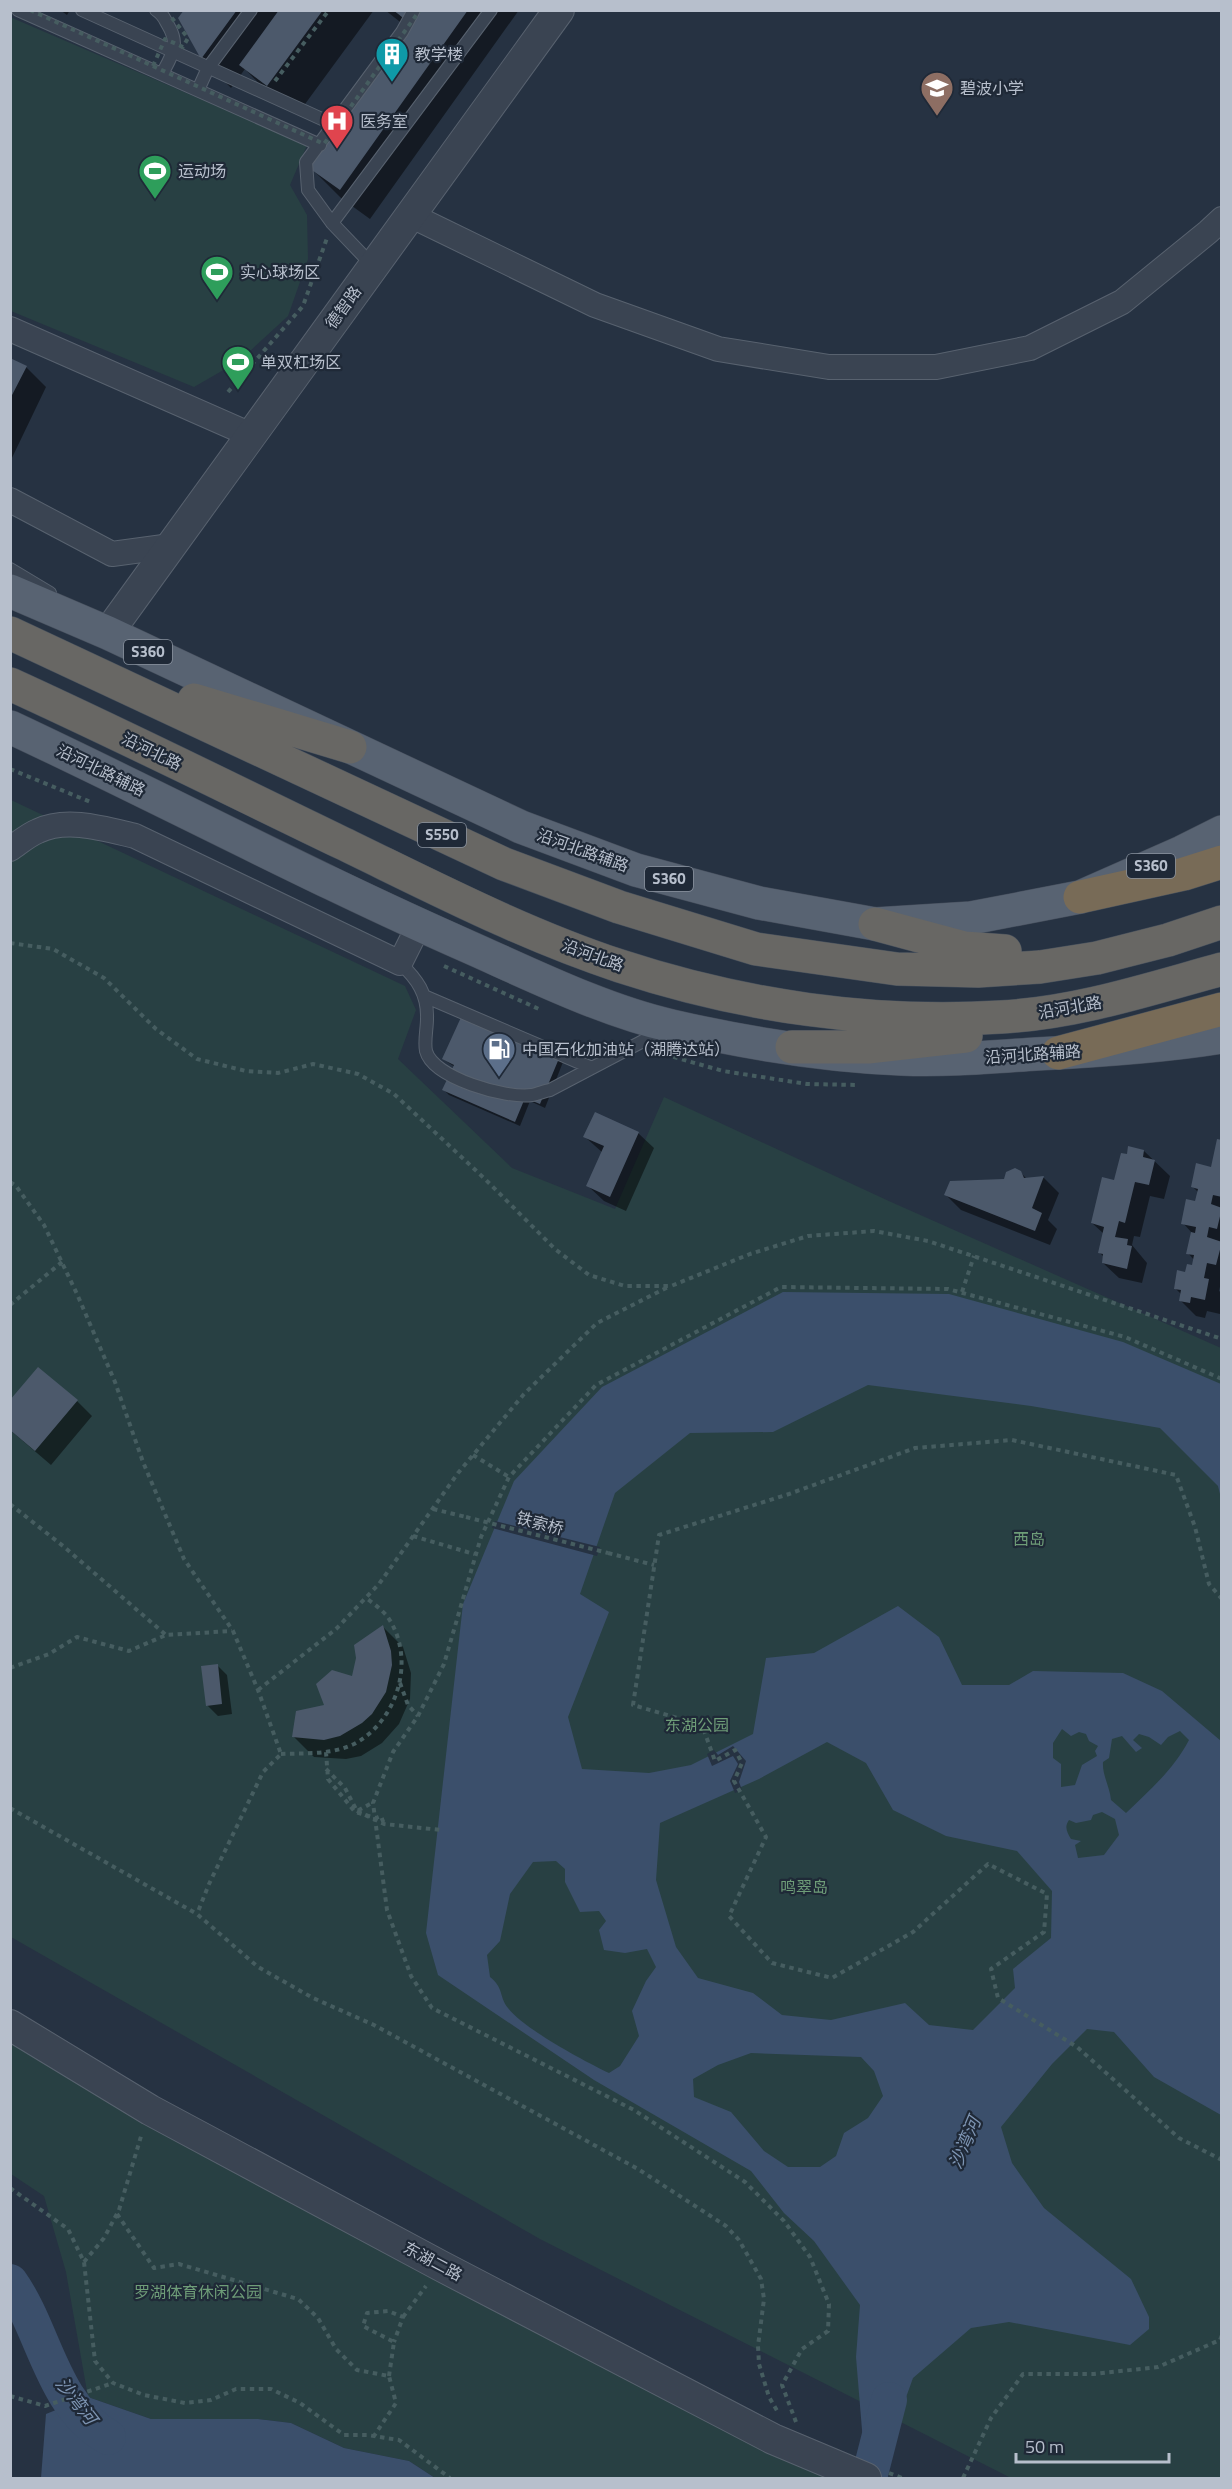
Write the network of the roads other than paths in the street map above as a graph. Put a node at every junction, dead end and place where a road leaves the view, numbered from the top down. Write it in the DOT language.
graph roads {
  1 [pos="18,10"];
  2 [pos="82,10"];
  3 [pos="251,10"];
  4 [pos="414,10"];
  5 [pos="491,10"];
  6 [pos="557,11"];
  7 [pos="35,13"];
  8 [pos="163,13"];
  9 [pos="173,52"];
  10 [pos="208,68"];
  11 [pos="157,70"];
  12 [pos="198,90"];
  13 [pos="334,125"];
  14 [pos="320,145"];
  15 [pos="410,215"];
  16 [pos="1221,219"];
  17 [pos="332,223"];
  18 [pos="373,266"];
  19 [pos="10,329"];
  20 [pos="251,435"];
  21 [pos="10,500"];
  22 [pos="171,546"];
  23 [pos="10,569"];
  24 [pos="10,591"];
  25 [pos="10,633"];
  26 [pos="108,633"];
  27 [pos="84,666"];
  28 [pos="10,684"];
  29 [pos="10,727"];
  30 [pos="10,747"];
  31 [pos="350,747"];
  32 [pos="70,755"];
  33 [pos="1221,832"];
  34 [pos="10,849"];
  35 [pos="1221,862"];
  36 [pos="1080,897"];
  37 [pos="1221,922"];
  38 [pos="875,924"];
  39 [pos="419,925"];
  40 [pos="1096,958"];
  41 [pos="400,963"];
  42 [pos="1221,969"];
  43 [pos="424,996"];
  44 [pos="1115,999"];
  45 [pos="1221,1009"];
  46 [pos="671,1026"];
  47 [pos="1221,1037"];
  48 [pos="792,1047"];
  49 [pos="1058,1053"];
  50 [pos="592,1068"];
  51 [pos="10,2025"];
  52 [pos="866,2478"];
  1 -- 7 [label="lane"];
  2 -- 9 [label="lane"];
  3 -- 10 [label="lane"];
  4 -- 13 [label="lane"];
  5 -- 17 [label="lane"];
  6 -- 15 [label="street, 德智路"];
  7 -- 11 [label="lane"];
  8 -- 9 [label="lane"];
  9 -- 10 [label="lane"];
  9 -- 11 [label="lane"];
  10 -- 12 [label="lane"];
  10 -- 13 [label="lane"];
  11 -- 12 [label="lane"];
  12 -- 14 [label="lane"];
  13 -- 14 [label="lane"];
  14 -- 17 [label="lane"];
  15 -- 16 [label="street"];
  15 -- 18 [label="street, 德智路"];
  17 -- 18 [label="lane"];
  18 -- 20 [label="street, 德智路"];
  19 -- 20 [label="street"];
  20 -- 22 [label="street, 德智路"];
  21 -- 22 [label="street"];
  22 -- 26 [label="street, 德智路"];
  23 -- 26 [label="lane"];
  24 -- 26 [label="main road, 沿河北路辅路 / S360"];
  25 -- 27 [label="highway, S550"];
  26 -- 31 [label="main road, 沿河北路辅路 / S360"];
  27 -- 31 [label="highway"];
  27 -- 40 [label="highway, S550"];
  28 -- 44 [label="highway, 沿河北路"];
  29 -- 32 [label="main road, 沿河北路辅路"];
  30 -- 32 [label="street"];
  31 -- 38 [label="main road, 沿河北路辅路 / S360"];
  32 -- 39 [label="main road, 沿河北路辅路"];
  33 -- 36 [label="main road, 沿河北路辅路 / S360"];
  34 -- 41 [label="street"];
  35 -- 36 [label="highway"];
  36 -- 38 [label="main road, 沿河北路辅路 / S360"];
  37 -- 40 [label="highway"];
  38 -- 40 [label="highway"];
  39 -- 41 [label="street"];
  39 -- 46 [label="main road, 沿河北路辅路"];
  41 -- 43 [label="lane"];
  42 -- 44 [label="highway, 沿河北路"];
  43 -- 50 [label="lane"];
  43 -- 50 [label="lane"];
  44 -- 48 [label="highway"];
  45 -- 49 [label="highway"];
  46 -- 48 [label="main road, 沿河北路辅路"];
  46 -- 50 [label="lane"];
  47 -- 49 [label="main road, 沿河北路辅路"];
  48 -- 49 [label="main road, 沿河北路辅路"];
  51 -- 52 [label="street, 东湖二路"];
}
